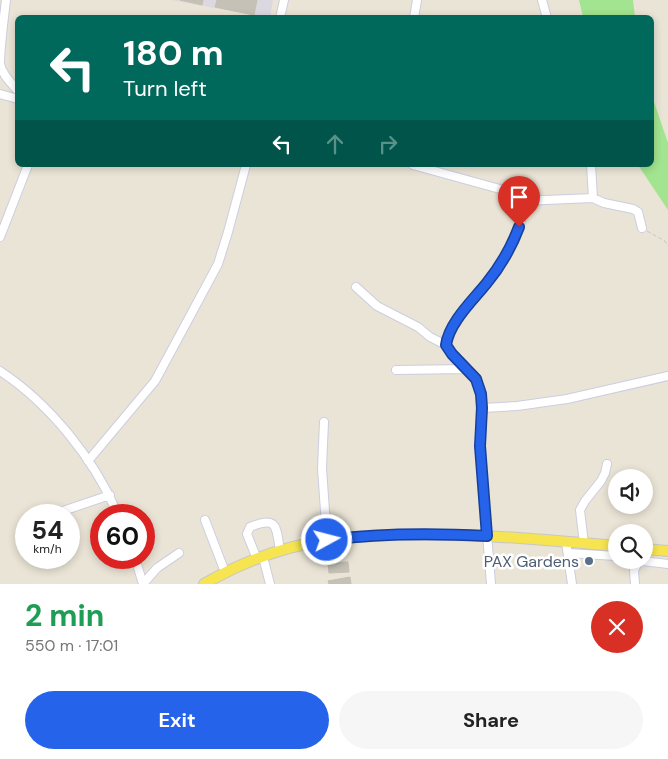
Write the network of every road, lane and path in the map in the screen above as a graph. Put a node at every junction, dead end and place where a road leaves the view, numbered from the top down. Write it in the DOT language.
graph roads {
  1 [pos="6,0"];
  2 [pos="284,0"];
  3 [pos="417,0"];
  4 [pos="542,0"];
  5 [pos="281,15"];
  6 [pos="414,15"];
  7 [pos="546,15"];
  8 [pos="15,87"];
  9 [pos="0,94"];
  10 [pos="15,98"];
  11 [pos="27,167"];
  12 [pos="245,167"];
  13 [pos="420,167"];
  14 [pos="591,167"];
  15 [pos="592,198"];
  16 [pos="522,201"];
  17 [pos="642,228"];
  18 [pos="0,237"];
  19 [pos="668,246"];
  20 [pos="356,287"];
  21 [pos="446,345"];
  22 [pos="467,369"];
  23 [pos="396,370"];
  24 [pos="0,371"];
  25 [pos="668,376"];
  26 [pos="482,408"];
  27 [pos="324,422"];
  28 [pos="88,461"];
  29 [pos="607,464"];
  30 [pos="110,495"];
  31 [pos="114,504"];
  32 [pos="80,505"];
  33 [pos="205,520"];
  34 [pos="487,536"];
  35 [pos="327,540"];
  36 [pos="584,544"];
  37 [pos="608,546"];
  38 [pos="567,548"];
  39 [pos="653,550"];
  40 [pos="280,551"];
  41 [pos="668,551"];
  42 [pos="179,552"];
  43 [pos="608,555"];
  44 [pos="260,558"];
  45 [pos="653,562"];
  46 [pos="668,564"];
  47 [pos="138,569"];
  48 [pos="634,569"];
  49 [pos="225,572"];
  50 [pos="143,584"];
  51 [pos="204,584"];
  52 [pos="270,584"];
  53 [pos="491,584"];
  54 [pos="572,584"];
  55 [pos="635,584"];
  1 -- 8 [label="street"];
  2 -- 5 [label="street"];
  3 -- 6 [label="street"];
  4 -- 7 [label="street"];
  9 -- 10 [label="street"];
  11 -- 18 [label="street"];
  12 -- 28 [label="street"];
  13 -- 16 [label="street"];
  14 -- 15 [label="street"];
  15 -- 16 [label="street"];
  15 -- 17 [label="street"];
  16 -- 21 [label="street"];
  17 -- 19 [label="path"];
  20 -- 21 [label="street"];
  21 -- 22 [label="street"];
  22 -- 23 [label="street"];
  22 -- 26 [label="street"];
  24 -- 28 [label="street"];
  25 -- 26 [label="street"];
  26 -- 34 [label="street"];
  27 -- 35 [label="street"];
  28 -- 30 [label="street"];
  29 -- 36 [label="street"];
  30 -- 31 [label="street"];
  30 -- 32 [label="street"];
  33 -- 49 [label="street"];
  34 -- 35 [label="main road"];
  34 -- 38 [label="main road"];
  34 -- 53 [label="street"];
  35 -- 40 [label="main road"];
  36 -- 37 [label="main road"];
  36 -- 38 [label="main road"];
  38 -- 43 [label="street"];
  38 -- 54 [label="street"];
  39 -- 41 [label="main road"];
  40 -- 44 [label="main road"];
  40 -- 44 [label="street"];
  42 -- 50 [label="street"];
  44 -- 49 [label="main road"];
  44 -- 52 [label="street"];
  45 -- 46 [label="street"];
  47 -- 50 [label="street"];
  48 -- 55 [label="street"];
  49 -- 51 [label="main road"];
}
